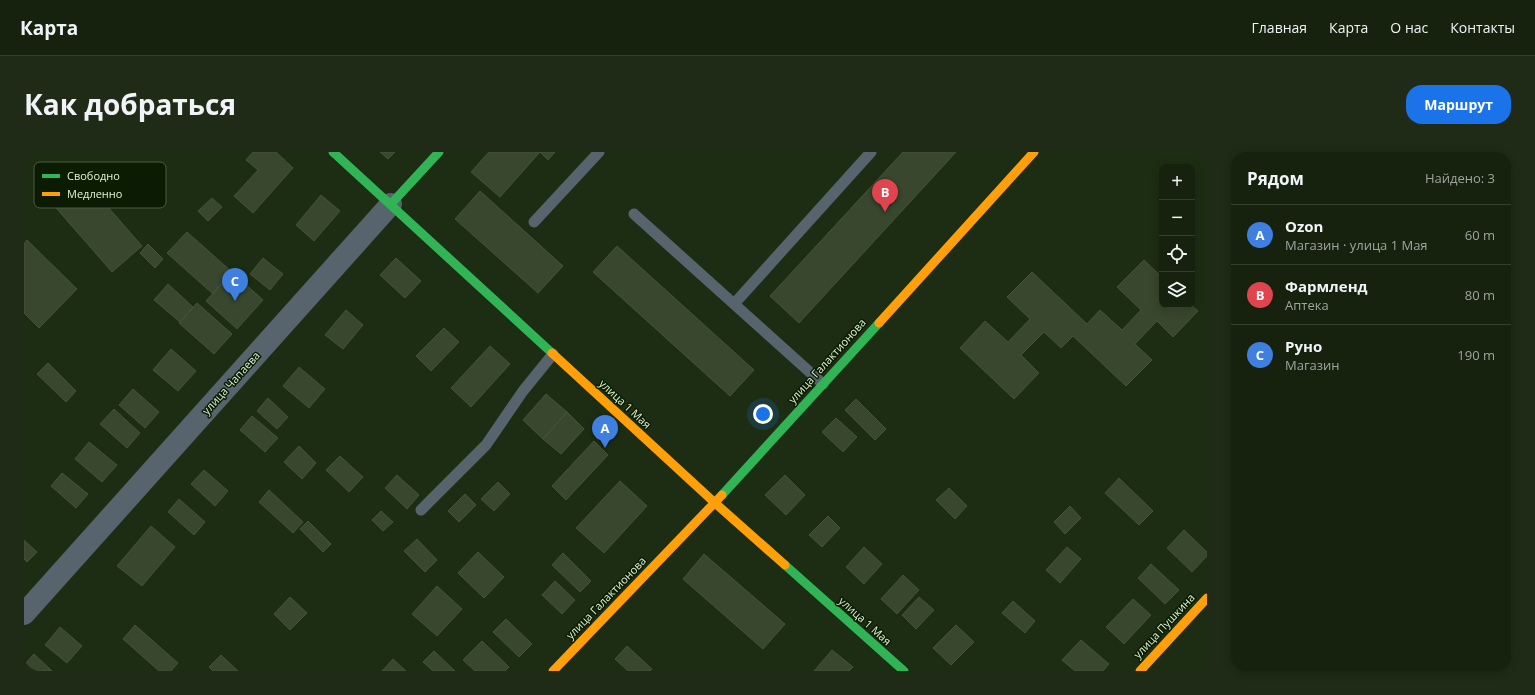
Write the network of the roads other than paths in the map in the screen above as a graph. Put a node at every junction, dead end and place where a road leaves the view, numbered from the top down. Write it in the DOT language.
graph roads {
  1 [pos="333,152"];
  2 [pos="439,152"];
  3 [pos="599,152"];
  4 [pos="871,152"];
  5 [pos="1034,152"];
  6 [pos="391,204"];
  7 [pos="634,214"];
  8 [pos="534,222"];
  9 [pos="734,304"];
  10 [pos="553,354"];
  11 [pos="823,384"];
  12 [pos="714,503"];
  13 [pos="421,510"];
  14 [pos="1207,598"];
  15 [pos="24,614"];
  16 [pos="552,671"];
  17 [pos="904,671"];
  18 [pos="1140,671"];
  1 -- 6 [label="main road, улица 1 Мая"];
  2 -- 6 [label="main road, улица Чапаева"];
  3 -- 8 [label="lane"];
  4 -- 9 [label="lane"];
  5 -- 11 [label="main road, улица Галактионова"];
  6 -- 10 [label="main road, улица 1 Мая"];
  6 -- 15 [label="street, улица Чапаева"];
  7 -- 9 [label="lane"];
  9 -- 11 [label="lane"];
  10 -- 12 [label="main road, улица 1 Мая"];
  10 -- 13 [label="lane"];
  11 -- 12 [label="main road, улица Галактионова"];
  12 -- 16 [label="main road, улица Галактионова"];
  12 -- 17 [label="main road, улица 1 Мая"];
  14 -- 18 [label="main road, улица Пушкина"];
}
